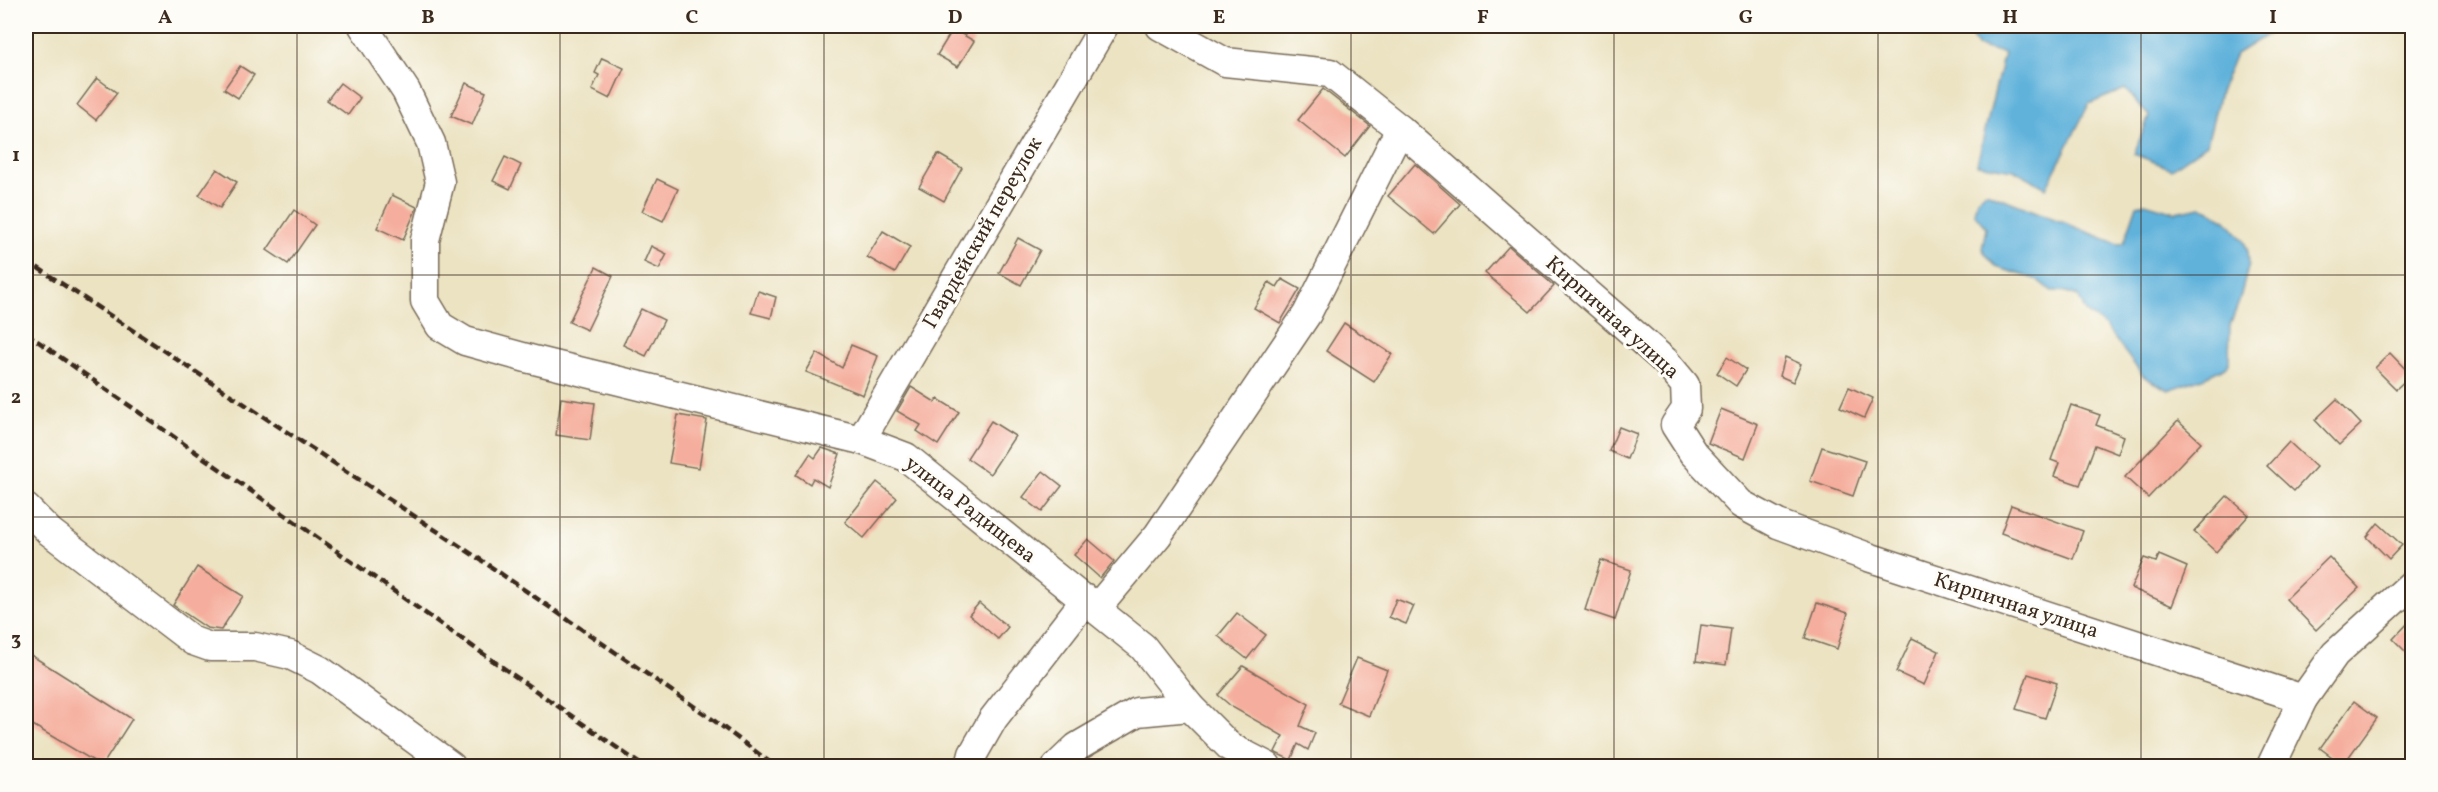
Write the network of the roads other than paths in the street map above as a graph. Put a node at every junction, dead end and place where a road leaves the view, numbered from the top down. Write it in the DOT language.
graph roads {
  1 [pos="1104,26"];
  2 [pos="1160,26"];
  3 [pos="366,27"];
  4 [pos="1400,129"];
  5 [pos="861,440"];
  6 [pos="26,508"];
  7 [pos="2412,584"];
  8 [pos="1091,604"];
  9 [pos="2303,699"];
  10 [pos="1190,707"];
  11 [pos="451,766"];
  12 [pos="970,766"];
  13 [pos="1057,766"];
  14 [pos="1267,766"];
  15 [pos="2271,766"];
  1 -- 5 [label="street, Гвардейский переулок"];
  2 -- 4 [label="street, Кирпичная улица"];
  3 -- 5 [label="street, улица Радищева"];
  4 -- 8 [label="street"];
  4 -- 9 [label="street, Кирпичная улица"];
  5 -- 8 [label="street, улица Радищева"];
  6 -- 11 [label="street"];
  7 -- 9 [label="street"];
  8 -- 10 [label="street, улица Радищева"];
  8 -- 12 [label="street"];
  9 -- 15 [label="street"];
  10 -- 13 [label="street"];
  10 -- 14 [label="street, улица Радищева"];
}
